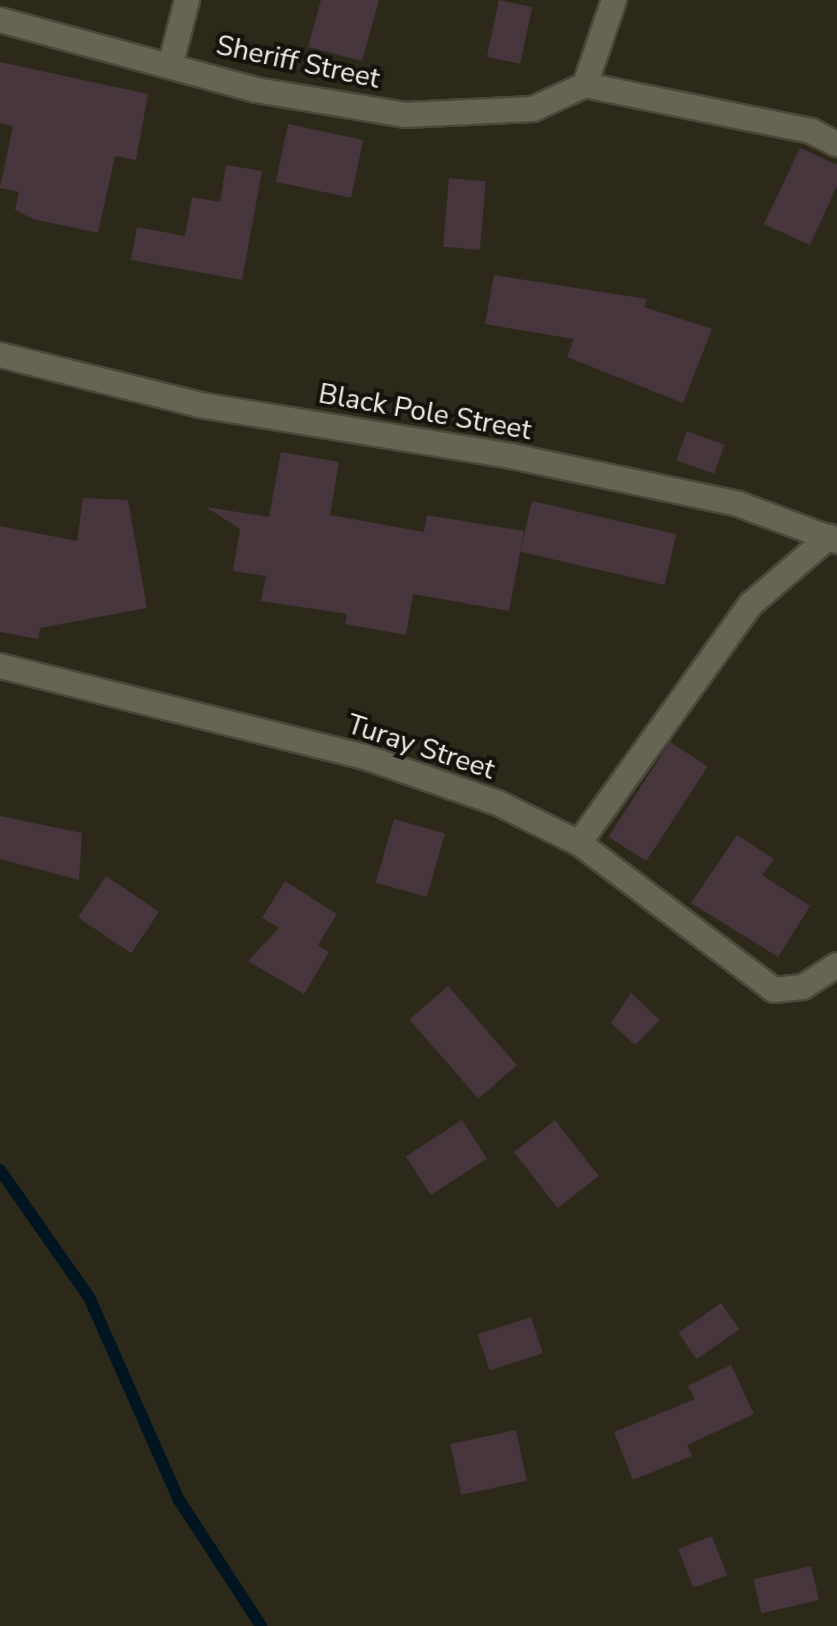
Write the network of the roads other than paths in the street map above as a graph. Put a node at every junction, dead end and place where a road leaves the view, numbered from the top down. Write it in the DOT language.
graph roads {
  1 [pos="187,0"];
  2 [pos="614,0"];
  3 [pos="0,20"];
  4 [pos="171,63"];
  5 [pos="585,85"];
  6 [pos="837,144"];
  7 [pos="0,355"];
  8 [pos="833,539"];
  9 [pos="0,666"];
  10 [pos="579,843"];
  11 [pos="837,965"];
  1 -- 4 [label="street"];
  2 -- 5 [label="street"];
  3 -- 4 [label="street, Sheriff Street"];
  4 -- 5 [label="street, Sheriff Street"];
  5 -- 6 [label="street"];
  7 -- 8 [label="street, Black Pole Street"];
  8 -- 10 [label="street"];
  9 -- 10 [label="street, Turay Street"];
  10 -- 11 [label="street, Turay Street"];
}
